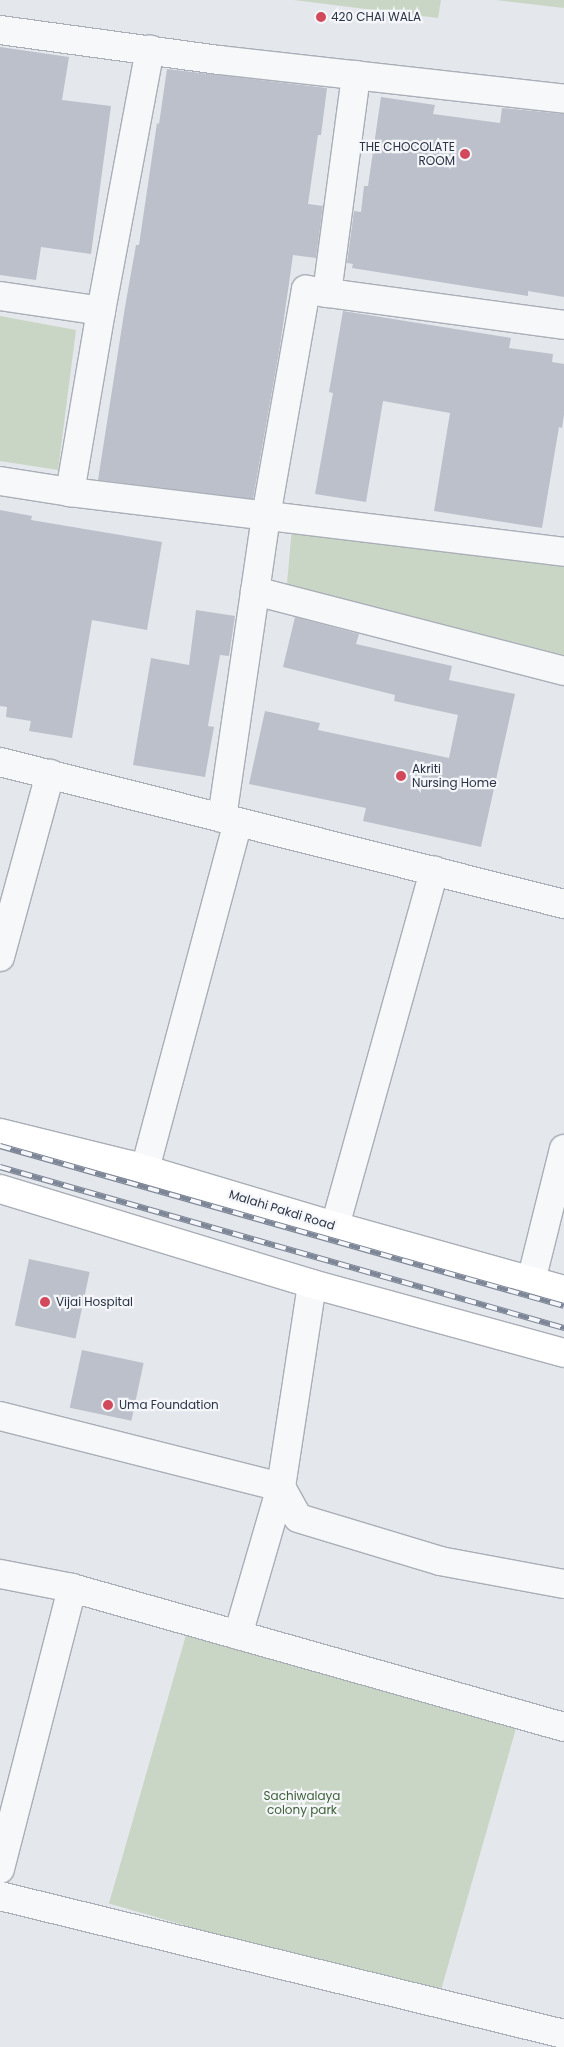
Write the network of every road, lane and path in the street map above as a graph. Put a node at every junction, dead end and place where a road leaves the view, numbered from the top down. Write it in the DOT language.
graph roads {
  1 [pos="0,30"];
  2 [pos="150,50"];
  3 [pos="356,75"];
  4 [pos="564,99"];
  5 [pos="327,293"];
  6 [pos="0,296"];
  7 [pos="101,311"];
  8 [pos="564,325"];
  9 [pos="0,481"];
  10 [pos="70,492"];
  11 [pos="266,516"];
  12 [pos="564,552"];
  13 [pos="255,591"];
  14 [pos="564,671"];
  15 [pos="0,762"];
  16 [pos="50,774"];
  17 [pos="230,820"];
  18 [pos="434,872"];
  19 [pos="564,904"];
  20 [pos="0,957"];
  21 [pos="0,1133"];
  22 [pos="564,1149"];
  23 [pos="145,1169"];
  24 [pos="0,1189"];
  25 [pos="335,1226"];
  26 [pos="531,1281"];
  27 [pos="312,1284"];
  28 [pos="564,1290"];
  29 [pos="564,1353"];
  30 [pos="0,1416"];
  31 [pos="281,1487"];
  32 [pos="0,1574"];
  33 [pos="564,1584"];
  34 [pos="72,1588"];
  35 [pos="238,1635"];
  36 [pos="564,1727"];
  37 [pos="0,1869"];
  38 [pos="0,1896"];
  39 [pos="564,2034"];
  1 -- 2 [label="street"];
  2 -- 3 [label="street"];
  2 -- 7 [label="street"];
  3 -- 4 [label="street"];
  3 -- 5 [label="street"];
  5 -- 8 [label="street"];
  5 -- 11 [label="street"];
  6 -- 7 [label="street"];
  7 -- 10 [label="street"];
  9 -- 10 [label="street"];
  10 -- 11 [label="street"];
  11 -- 12 [label="street"];
  11 -- 13 [label="street"];
  13 -- 14 [label="street"];
  13 -- 17 [label="street"];
  15 -- 16 [label="street"];
  16 -- 17 [label="street"];
  16 -- 20 [label="street"];
  17 -- 18 [label="street"];
  17 -- 23 [label="street"];
  18 -- 19 [label="street"];
  18 -- 25 [label="street"];
  21 -- 23 [label="main road, Malahi Pakdi Road"];
  22 -- 26 [label="street"];
  23 -- 25 [label="main road, Malahi Pakdi Road"];
  24 -- 27 [label="main road"];
  25 -- 26 [label="main road, Malahi Pakdi Road"];
  26 -- 28 [label="main road, Malahi Pakdi Road"];
  27 -- 29 [label="main road"];
  27 -- 31 [label="street"];
  30 -- 31 [label="street"];
  31 -- 33 [label="street"];
  31 -- 35 [label="street"];
  32 -- 34 [label="street"];
  34 -- 35 [label="street"];
  34 -- 37 [label="street"];
  35 -- 36 [label="street"];
  38 -- 39 [label="street"];
}
